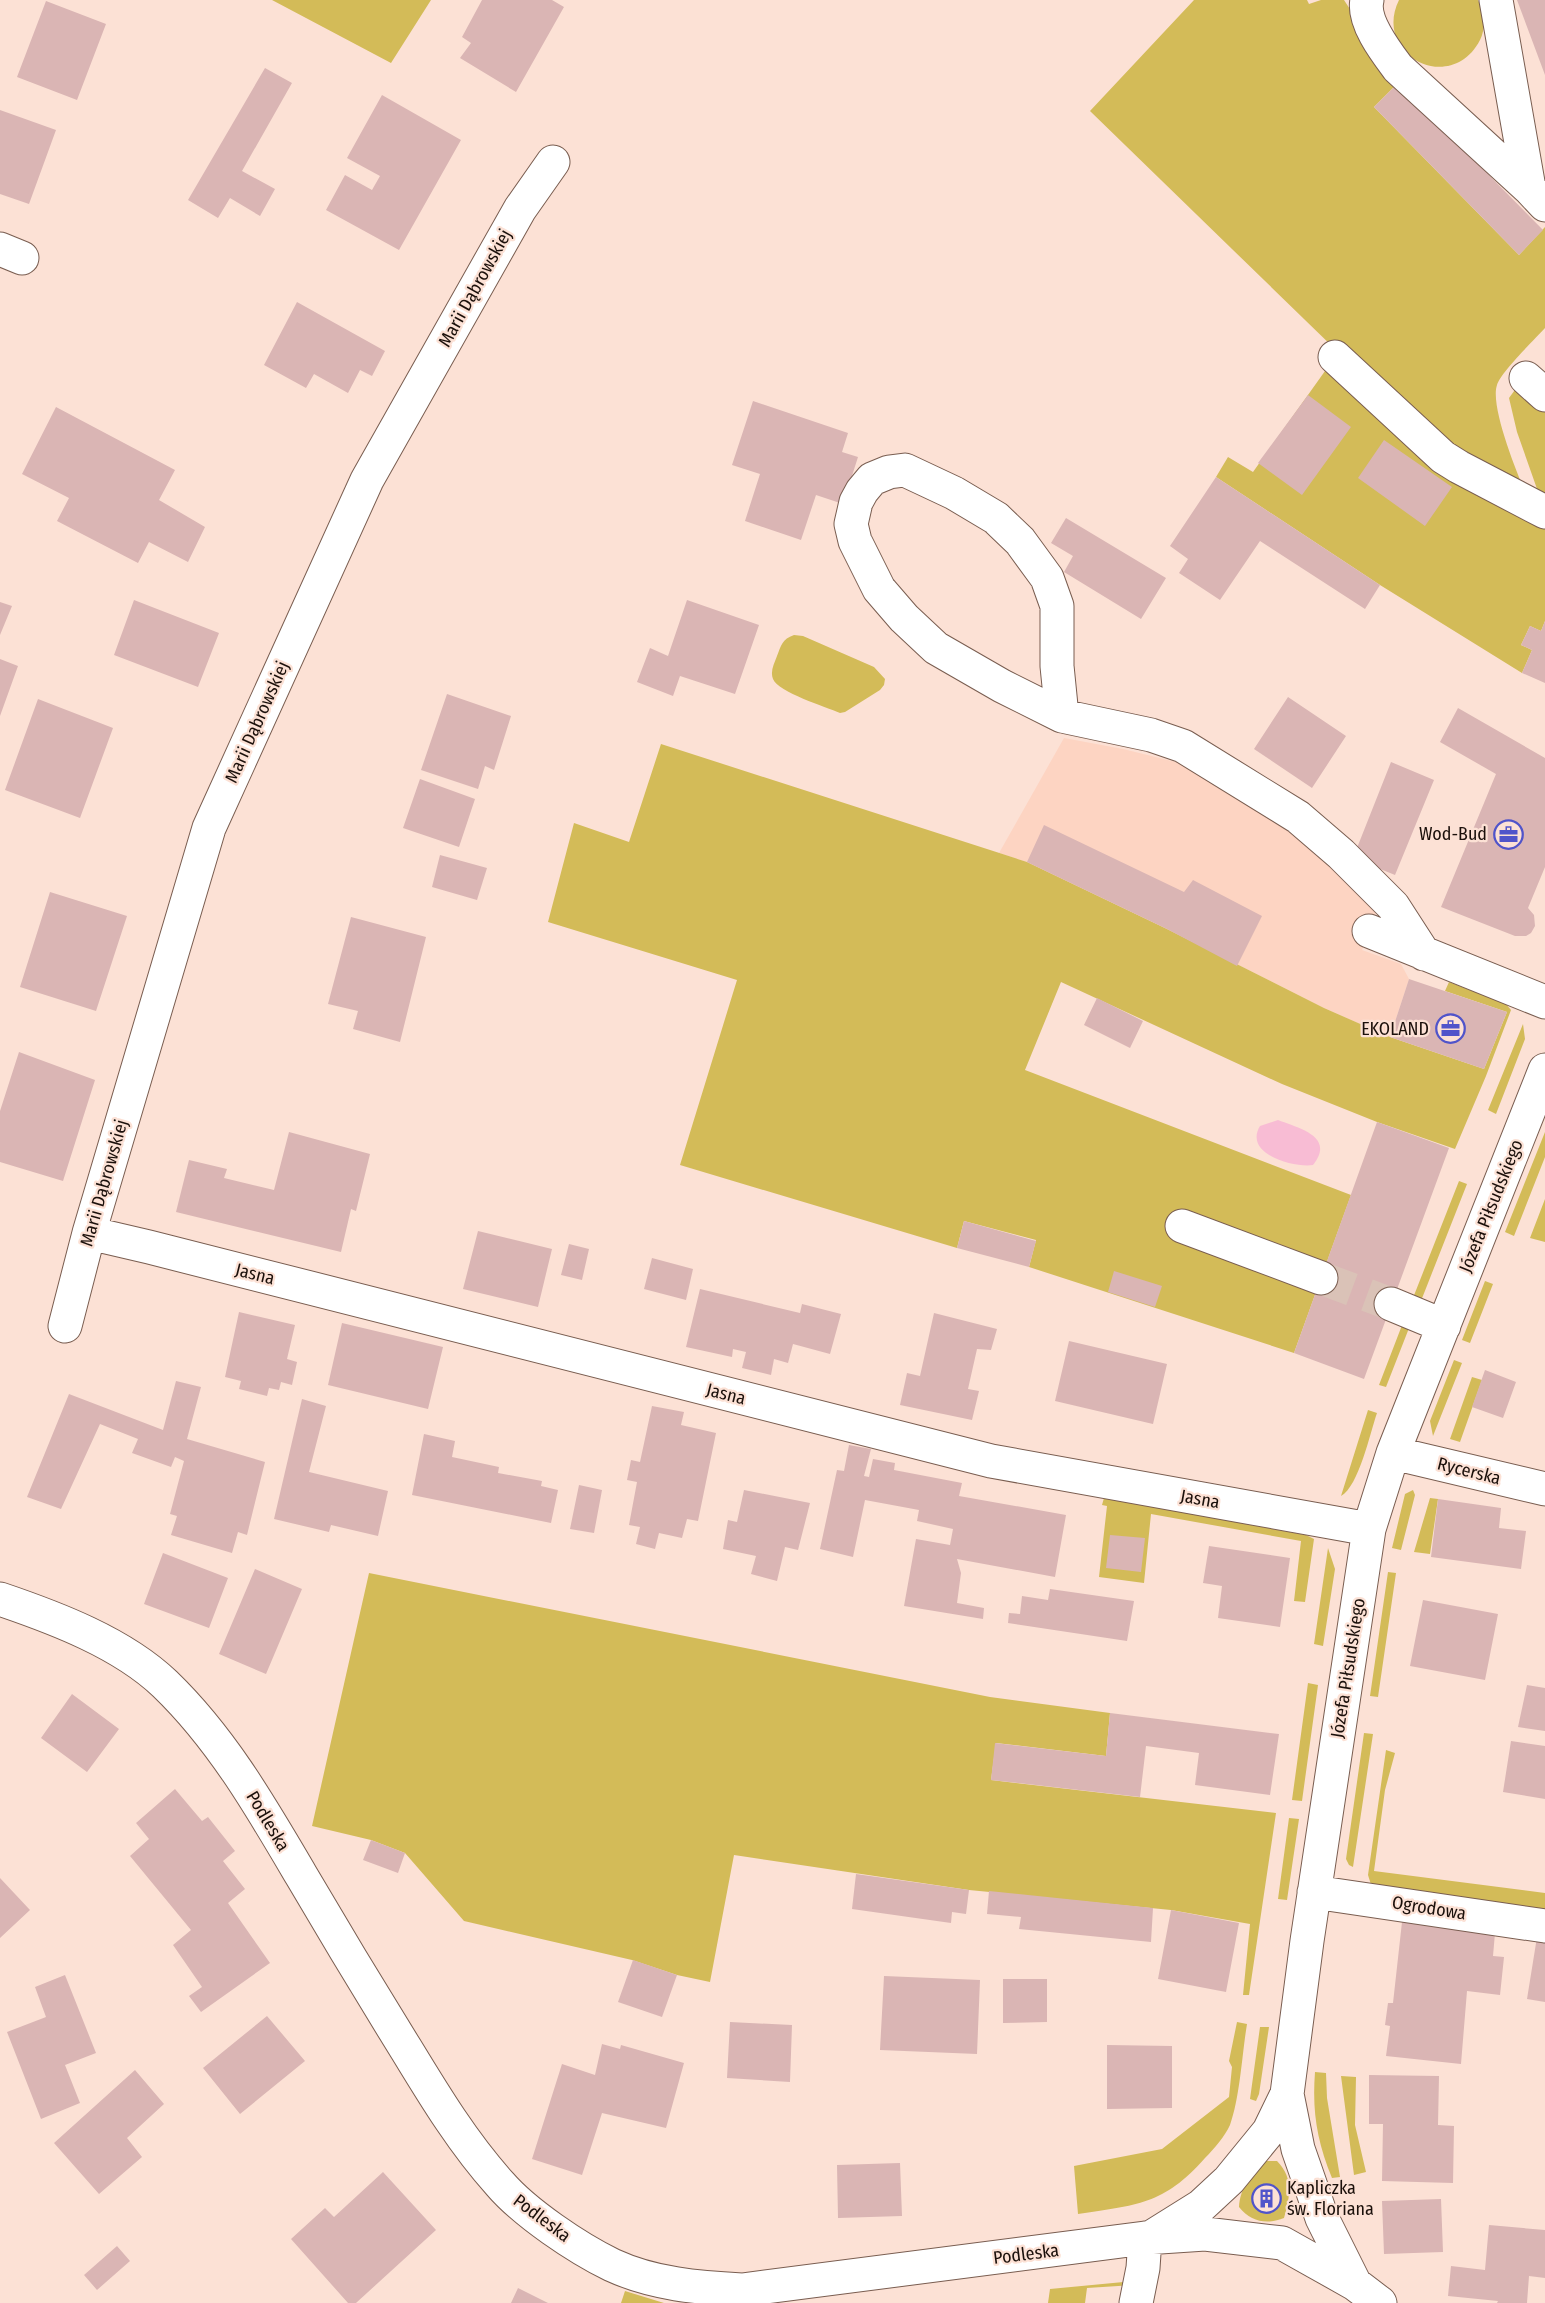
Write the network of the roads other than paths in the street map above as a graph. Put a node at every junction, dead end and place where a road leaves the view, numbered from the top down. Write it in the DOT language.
graph roads {
  1 [pos="1367,0"];
  2 [pos="1496,0"];
  3 [pos="553,162"];
  4 [pos="1537,196"];
  5 [pos="1335,357"];
  6 [pos="1545,512"];
  7 [pos="1062,716"];
  8 [pos="1369,931"];
  9 [pos="1424,954"];
  10 [pos="1545,1002"];
  11 [pos="1545,1070"];
  12 [pos="1182,1226"];
  13 [pos="89,1233"];
  14 [pos="1321,1278"];
  15 [pos="1391,1304"];
  16 [pos="65,1326"];
  17 [pos="1444,1326"];
  18 [pos="1394,1453"];
  19 [pos="1545,1490"];
  20 [pos="1369,1529"];
  21 [pos="0,1599"];
  22 [pos="1314,1892"];
  23 [pos="1545,1926"];
  24 [pos="1287,2094"];
  25 [pos="1147,2238"];
  26 [pos="820,2292"];
  27 [pos="1367,2293"];
  28 [pos="1136,2303"];
  1 -- 4 [label="street"];
  2 -- 4 [label="street"];
  3 -- 13 [label="street, Marii Dąbrowskiej"];
  5 -- 6 [label="street"];
  7 -- 7 [label="street"];
  7 -- 9 [label="street"];
  8 -- 9 [label="street"];
  9 -- 10 [label="street"];
  11 -- 17 [label="street, Józefa Piłsudskiego"];
  12 -- 14 [label="street"];
  13 -- 16 [label="street, Marii Dąbrowskiej"];
  13 -- 20 [label="street, Jasna"];
  15 -- 17 [label="street"];
  17 -- 18 [label="street, Józefa Piłsudskiego"];
  18 -- 19 [label="street, Rycerska"];
  18 -- 20 [label="street, Józefa Piłsudskiego"];
  20 -- 22 [label="street, Józefa Piłsudskiego"];
  21 -- 26 [label="street, Podleska"];
  22 -- 23 [label="street, Ogrodowa"];
  22 -- 24 [label="street, Józefa Piłsudskiego"];
  24 -- 25 [label="street"];
  24 -- 27 [label="street, Józefa Piłsudskiego"];
  25 -- 26 [label="street, Podleska"];
  25 -- 27 [label="street, Podleska"];
  25 -- 28 [label="street"];
}
